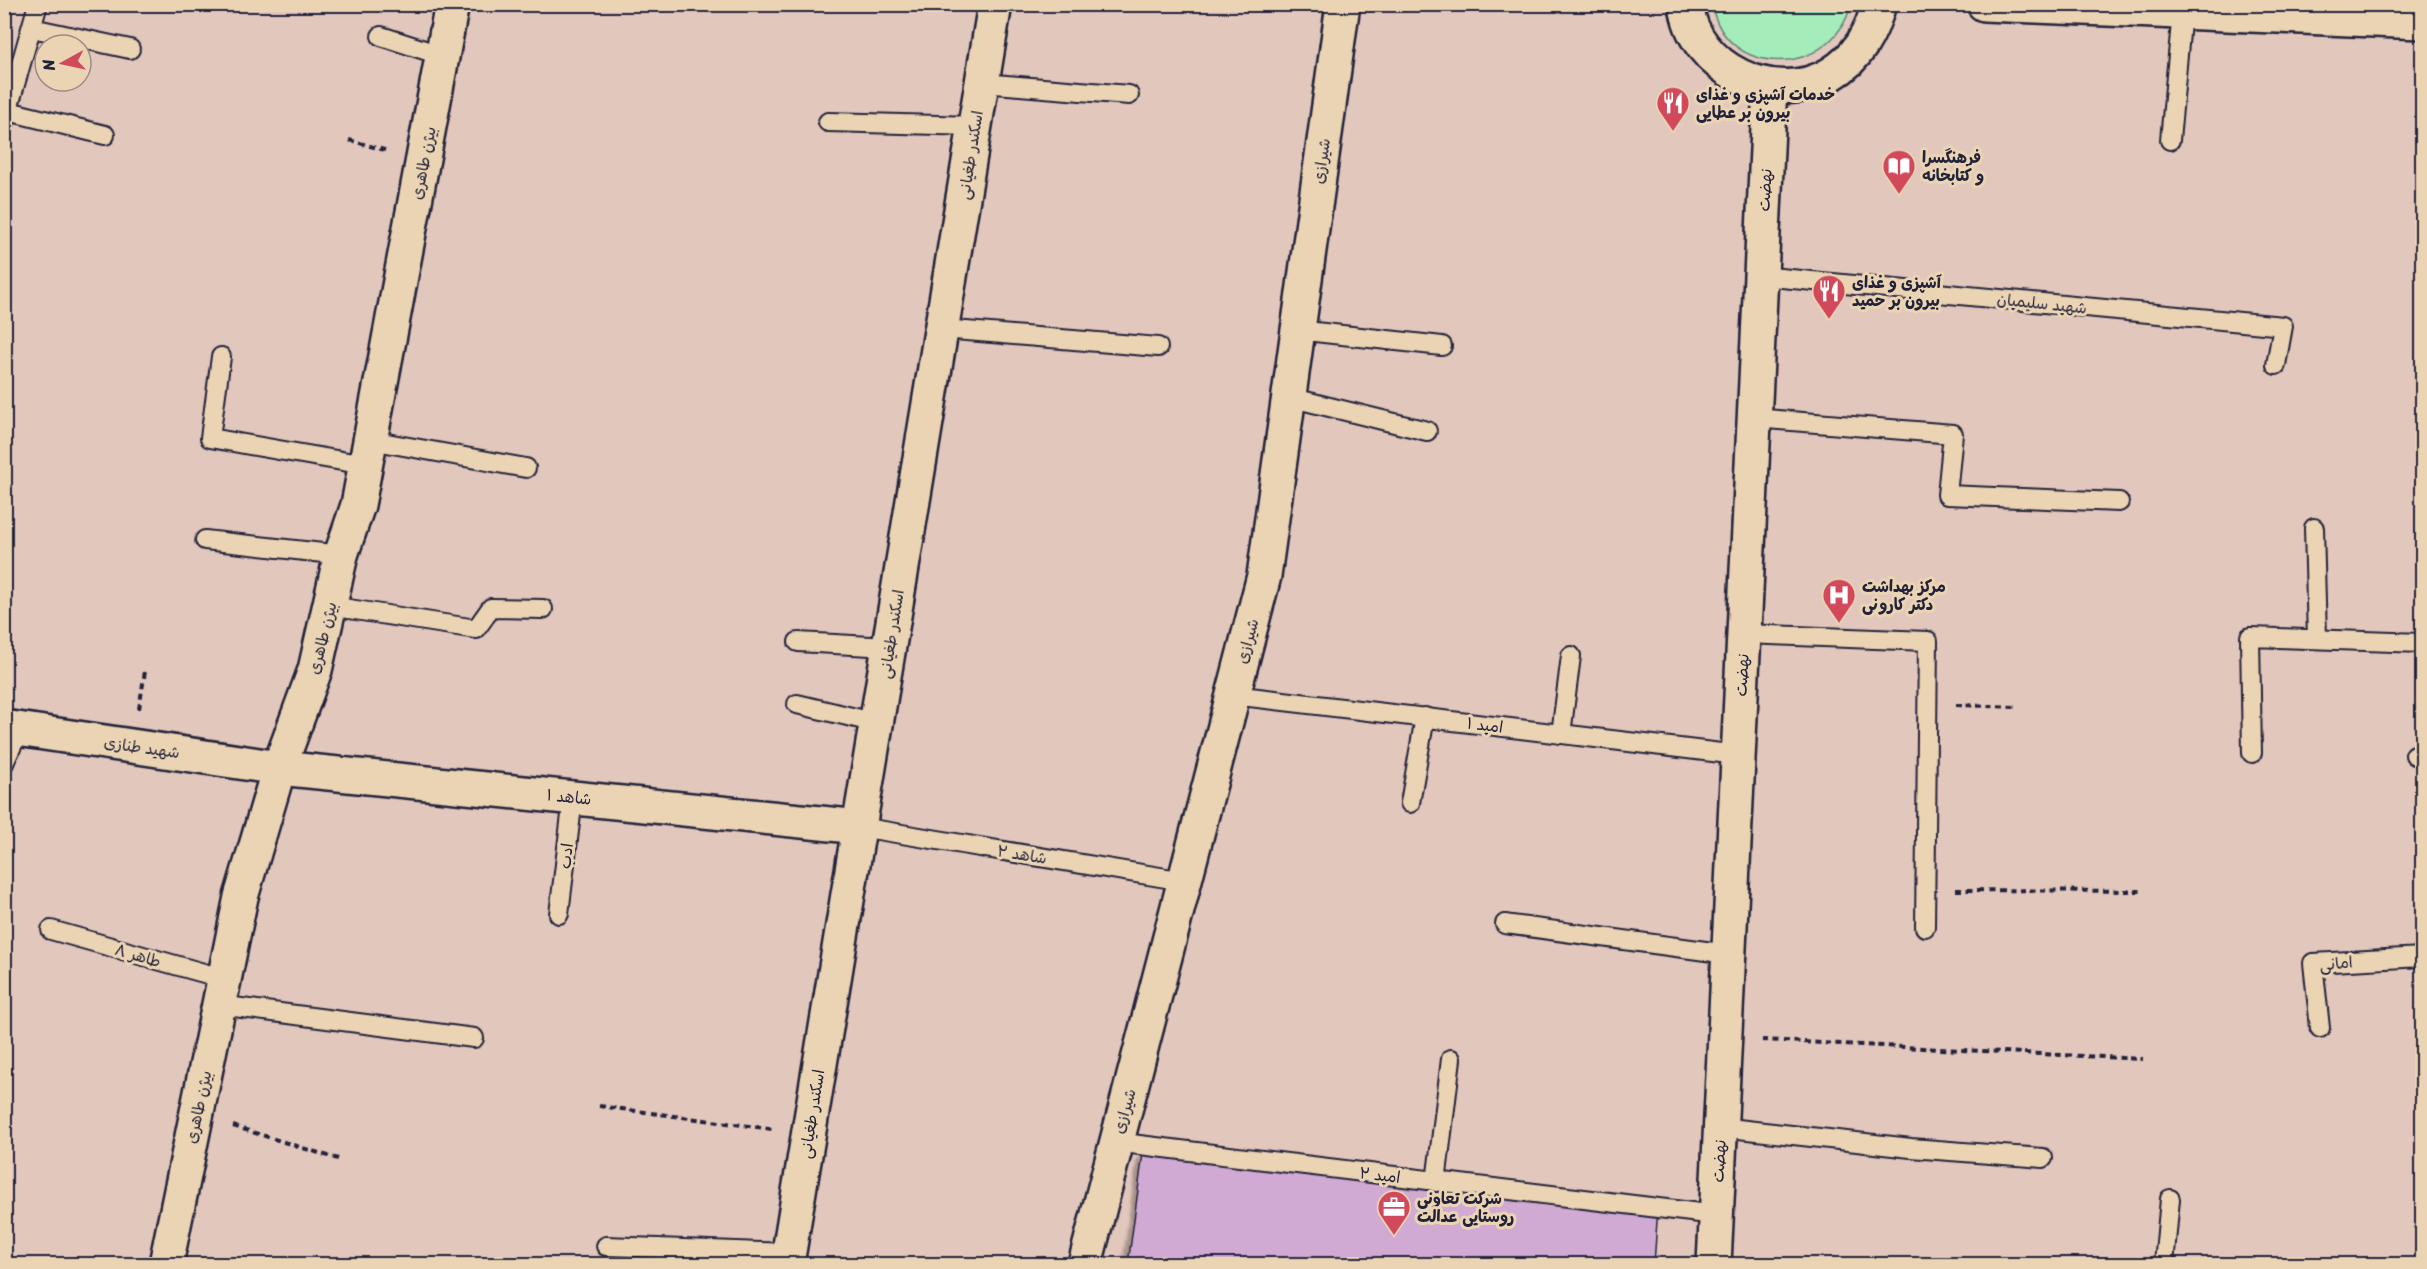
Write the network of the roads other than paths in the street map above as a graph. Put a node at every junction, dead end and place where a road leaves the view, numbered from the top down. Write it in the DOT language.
graph roads {
  1 [pos="38,4"];
  2 [pos="452,4"];
  3 [pos="995,4"];
  4 [pos="1342,4"];
  5 [pos="1686,4"];
  6 [pos="1879,4"];
  7 [pos="1984,4"];
  8 [pos="2182,12"];
  9 [pos="2422,22"];
  10 [pos="32,28"];
  11 [pos="381,36"];
  12 [pos="130,49"];
  13 [pos="443,56"];
  14 [pos="982,83"];
  15 [pos="1770,86"];
  16 [pos="1129,95"];
  17 [pos="6,117"];
  18 [pos="828,122"];
  19 [pos="975,126"];
  20 [pos="105,135"];
  21 [pos="2170,140"];
  22 [pos="1761,276"];
  23 [pos="942,329"];
  24 [pos="1297,330"];
  25 [pos="1158,346"];
  26 [pos="1442,346"];
  27 [pos="221,357"];
  28 [pos="2276,365"];
  29 [pos="1288,397"];
  30 [pos="1754,418"];
  31 [pos="1427,431"];
  32 [pos="368,453"];
  33 [pos="526,468"];
  34 [pos="2119,502"];
  35 [pos="2314,528"];
  36 [pos="205,540"];
  37 [pos="341,555"];
  38 [pos="330,606"];
  39 [pos="543,609"];
  40 [pos="1744,634"];
  41 [pos="2317,639"];
  42 [pos="798,642"];
  43 [pos="2422,643"];
  44 [pos="889,647"];
  45 [pos="1571,656"];
  46 [pos="1233,695"];
  47 [pos="797,704"];
  48 [pos="1425,717"];
  49 [pos="877,723"];
  50 [pos="12,728"];
  51 [pos="1561,734"];
  52 [pos="2252,753"];
  53 [pos="1738,755"];
  54 [pos="4,763"];
  55 [pos="279,768"];
  56 [pos="573,798"];
  57 [pos="1410,803"];
  58 [pos="860,827"];
  59 [pos="1184,881"];
  60 [pos="559,914"];
  61 [pos="1505,924"];
  62 [pos="1925,927"];
  63 [pos="51,930"];
  64 [pos="1728,954"];
  65 [pos="2422,957"];
  66 [pos="222,992"];
  67 [pos="2320,1028"];
  68 [pos="474,1038"];
  69 [pos="1451,1059"];
  70 [pos="1720,1127"];
  71 [pos="1115,1142"];
  72 [pos="2043,1158"];
  73 [pos="1436,1182"];
  74 [pos="2170,1199"];
  75 [pos="1716,1215"];
  76 [pos="606,1246"];
  77 [pos="788,1259"];
  78 [pos="166,1264"];
  79 [pos="1085,1264"];
  80 [pos="1714,1264"];
  81 [pos="2164,1264"];
  1 -- 10 [label="lane"];
  2 -- 13 [label="street, بیژن طاهری"];
  3 -- 14 [label="street, اسکندر طغیانی"];
  4 -- 24 [label="street, شیرازی"];
  5 -- 15 [label="street"];
  6 -- 15 [label="street"];
  7 -- 8 [label="street"];
  8 -- 9 [label="street"];
  8 -- 21 [label="lane"];
  10 -- 12 [label="lane"];
  10 -- 17 [label="lane"];
  11 -- 13 [label="lane"];
  13 -- 32 [label="street, بیژن طاهری"];
  14 -- 16 [label="lane"];
  14 -- 19 [label="street, اسکندر طغیانی"];
  15 -- 22 [label="street, نهضت"];
  17 -- 20 [label="lane"];
  18 -- 19 [label="lane"];
  19 -- 23 [label="street, اسکندر طغیانی"];
  22 -- 28 [label="lane, شهید سلیمیان"];
  22 -- 30 [label="street, نهضت"];
  23 -- 25 [label="lane"];
  23 -- 44 [label="street, اسکندر طغیانی"];
  24 -- 26 [label="lane"];
  24 -- 29 [label="street, شیرازی"];
  27 -- 32 [label="lane"];
  29 -- 31 [label="lane"];
  29 -- 46 [label="street, شیرازی"];
  30 -- 34 [label="lane"];
  30 -- 40 [label="street, نهضت"];
  32 -- 33 [label="lane"];
  32 -- 37 [label="street, بیژن طاهری"];
  35 -- 41 [label="lane"];
  36 -- 37 [label="lane"];
  37 -- 38 [label="street, بیژن طاهری"];
  38 -- 39 [label="lane"];
  38 -- 55 [label="street, بیژن طاهری"];
  40 -- 53 [label="street, نهضت"];
  40 -- 62 [label="lane"];
  41 -- 43 [label="lane"];
  41 -- 52 [label="lane"];
  42 -- 44 [label="lane"];
  44 -- 49 [label="street, اسکندر طغیانی"];
  45 -- 51 [label="lane"];
  46 -- 48 [label="lane, امید ۱"];
  46 -- 59 [label="street, شیرازی"];
  47 -- 49 [label="lane"];
  48 -- 51 [label="lane, امید ۱"];
  48 -- 57 [label="lane"];
  49 -- 58 [label="street, اسکندر طغیانی"];
  50 -- 54 [label="lane"];
  50 -- 55 [label="street, شهید طنازی"];
  51 -- 53 [label="lane, امید ۱"];
  53 -- 64 [label="street, نهضت"];
  55 -- 56 [label="street, شاهد ۱"];
  55 -- 66 [label="street, بیژن طاهری"];
  56 -- 58 [label="street, شاهد ۱"];
  56 -- 60 [label="lane, ادب"];
  58 -- 59 [label="lane, شاهد ۲"];
  58 -- 77 [label="street, اسکندر طغیانی"];
  59 -- 71 [label="street, شیرازی"];
  61 -- 64 [label="lane"];
  63 -- 66 [label="lane, طاهر ۸"];
  64 -- 70 [label="street, نهضت"];
  65 -- 67 [label="lane, امانی"];
  66 -- 68 [label="lane, طاهر ۸"];
  66 -- 78 [label="street, بیژن طاهری"];
  69 -- 73 [label="lane"];
  70 -- 72 [label="lane"];
  70 -- 75 [label="street, نهضت"];
  71 -- 73 [label="lane, امید ۲"];
  71 -- 79 [label="street, شیرازی"];
  73 -- 75 [label="lane, امید ۲"];
  74 -- 81 [label="lane"];
  75 -- 80 [label="street, نهضت"];
  76 -- 77 [label="lane"];
}
